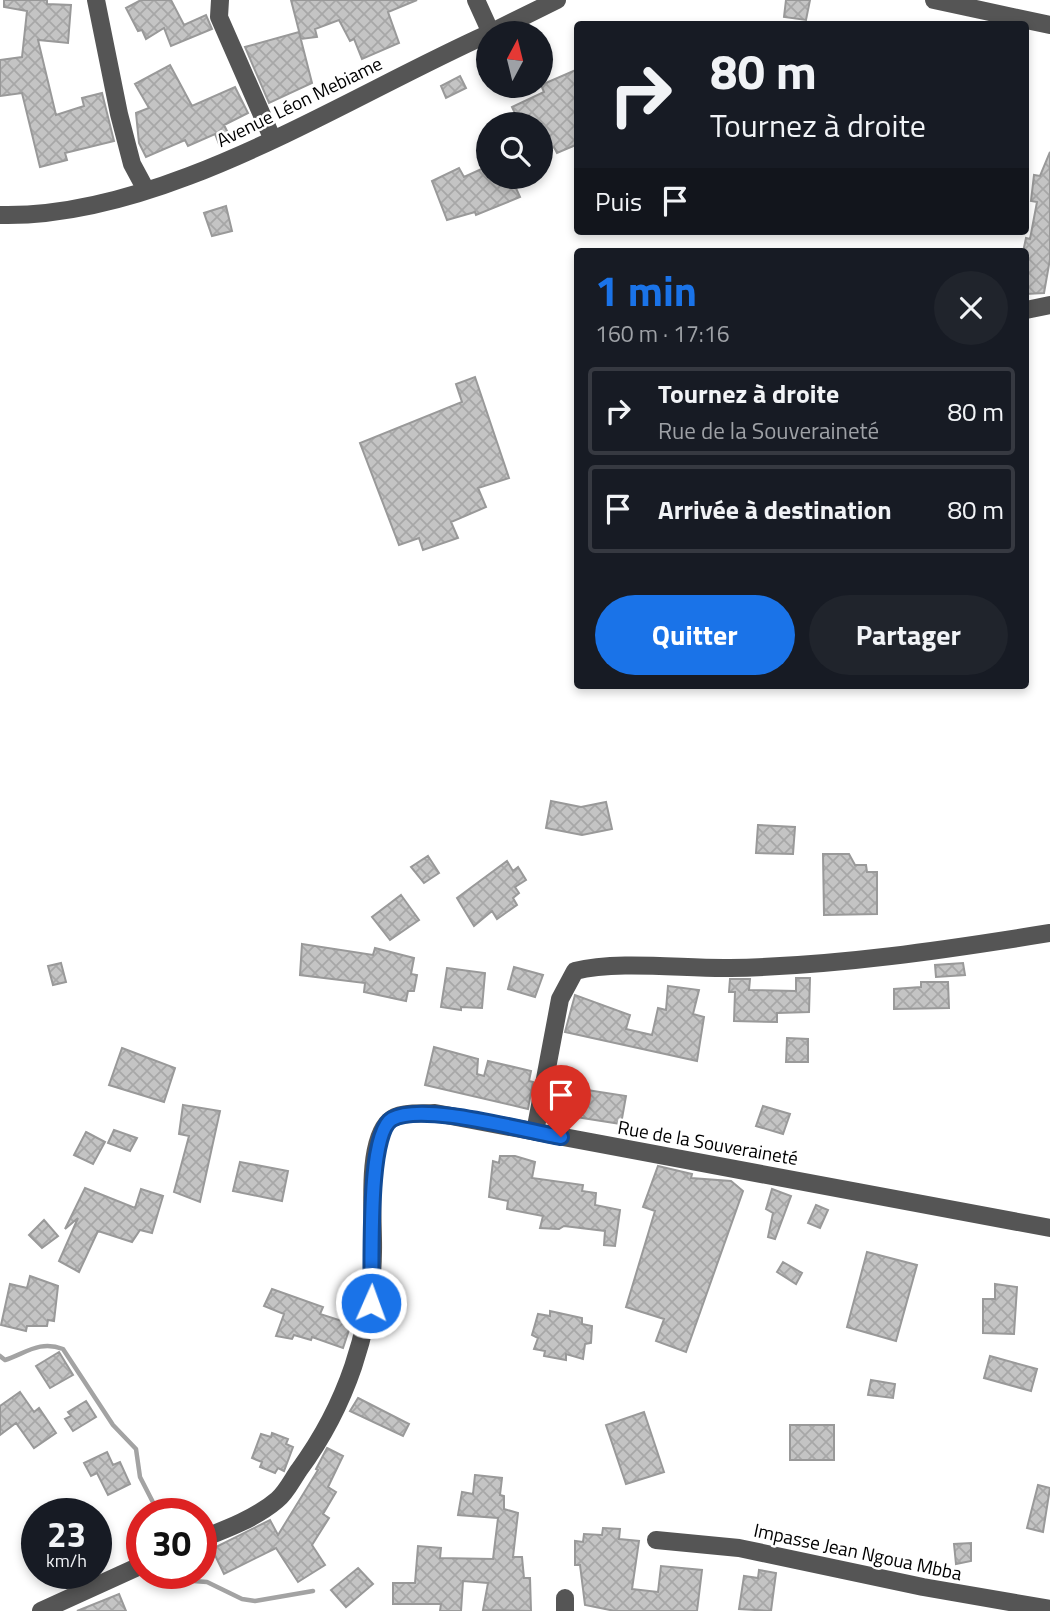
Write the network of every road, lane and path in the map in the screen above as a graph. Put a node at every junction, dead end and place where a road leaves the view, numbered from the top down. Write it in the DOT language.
graph roads {
  1 [pos="96,0"];
  2 [pos="220,0"];
  3 [pos="476,0"];
  4 [pos="557,0"];
  5 [pos="934,0"];
  6 [pos="485,21"];
  7 [pos="516,21"];
  8 [pos="1050,25"];
  9 [pos="476,41"];
  10 [pos="273,140"];
  11 [pos="146,190"];
  12 [pos="0,215"];
  13 [pos="1050,305"];
  14 [pos="1029,309"];
  15 [pos="1050,933"];
  16 [pos="534,1132"];
  17 [pos="1050,1228"];
  18 [pos="217,1532"];
  19 [pos="656,1540"];
  20 [pos="126,1572"];
  21 [pos="1050,1609"];
  22 [pos="41,1611"];
  1 -- 11 [label="street"];
  2 -- 10 [label="street"];
  3 -- 6 [label="street"];
  4 -- 7 [label="street, Avenue Léon Mebiame"];
  5 -- 8 [label="street"];
  9 -- 10 [label="street, Avenue Léon Mebiame"];
  10 -- 11 [label="street, Avenue Léon Mebiame"];
  11 -- 12 [label="street, Avenue Léon Mebiame"];
  13 -- 14 [label="street"];
  15 -- 16 [label="street"];
  16 -- 17 [label="street, Rue de la Souveraineté"];
  16 -- 18 [label="street, Rue de la Souveraineté"];
  19 -- 21 [label="street, Impasse Jean Ngoua Mbba"];
  20 -- 22 [label="street"];
}
